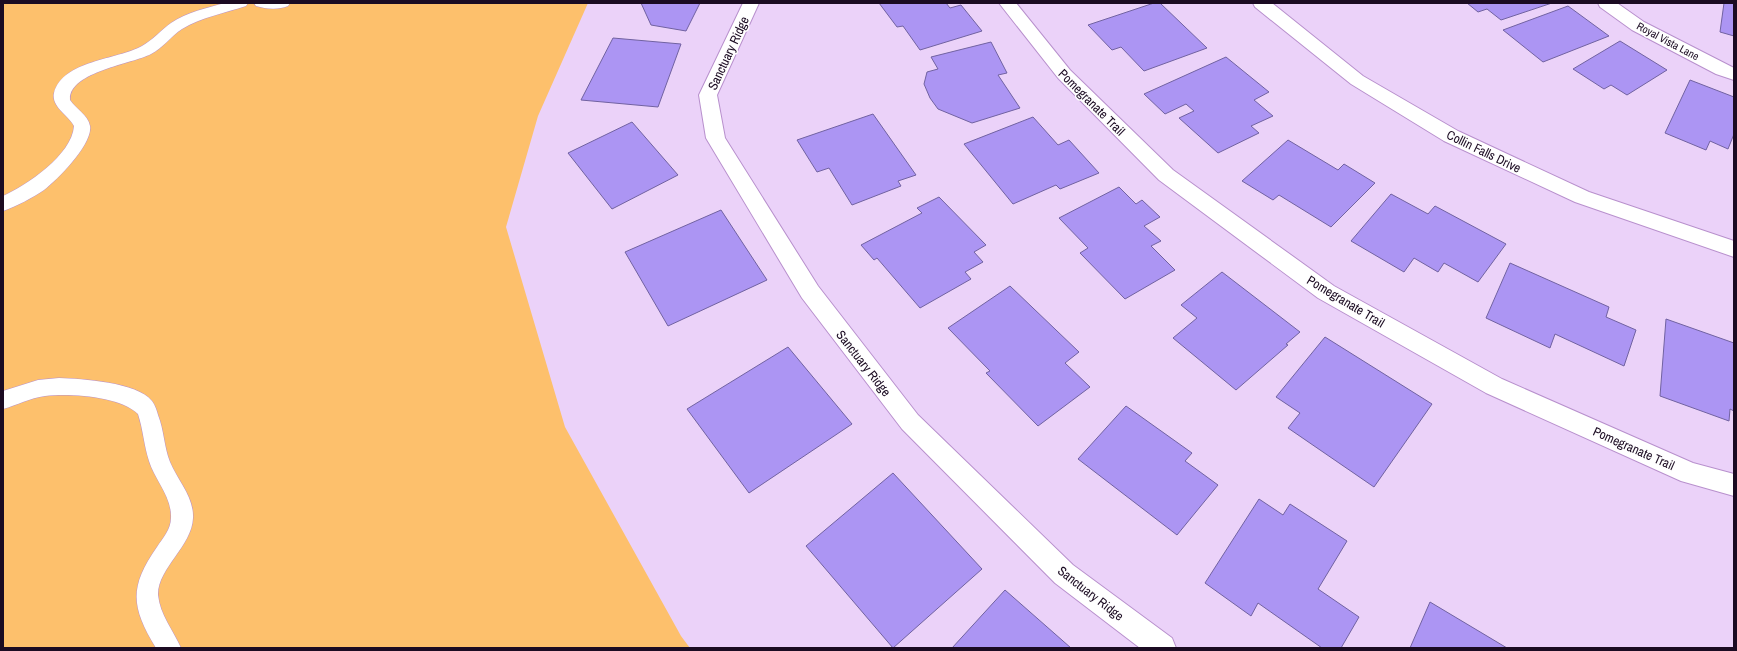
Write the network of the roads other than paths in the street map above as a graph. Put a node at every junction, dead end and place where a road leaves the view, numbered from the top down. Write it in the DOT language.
graph roads {
  1 [pos="241,3"];
  2 [pos="261,3"];
  3 [pos="282,3"];
  4 [pos="751,3"];
  5 [pos="1007,3"];
  6 [pos="1261,3"];
  7 [pos="1606,3"];
  8 [pos="1734,74"];
  9 [pos="3,204"];
  10 [pos="1734,248"];
  11 [pos="3,400"];
  12 [pos="1734,485"];
  13 [pos="169,648"];
  14 [pos="1162,648"];
  1 -- 9 [label="lane"];
  2 -- 3 [label="lane"];
  4 -- 14 [label="street, Sanctuary Ridge"];
  5 -- 12 [label="street, Pomegranate Trail"];
  6 -- 10 [label="street, Collin Falls Drive"];
  7 -- 8 [label="street, Royal Vista Lane"];
  11 -- 13 [label="lane"];
}
